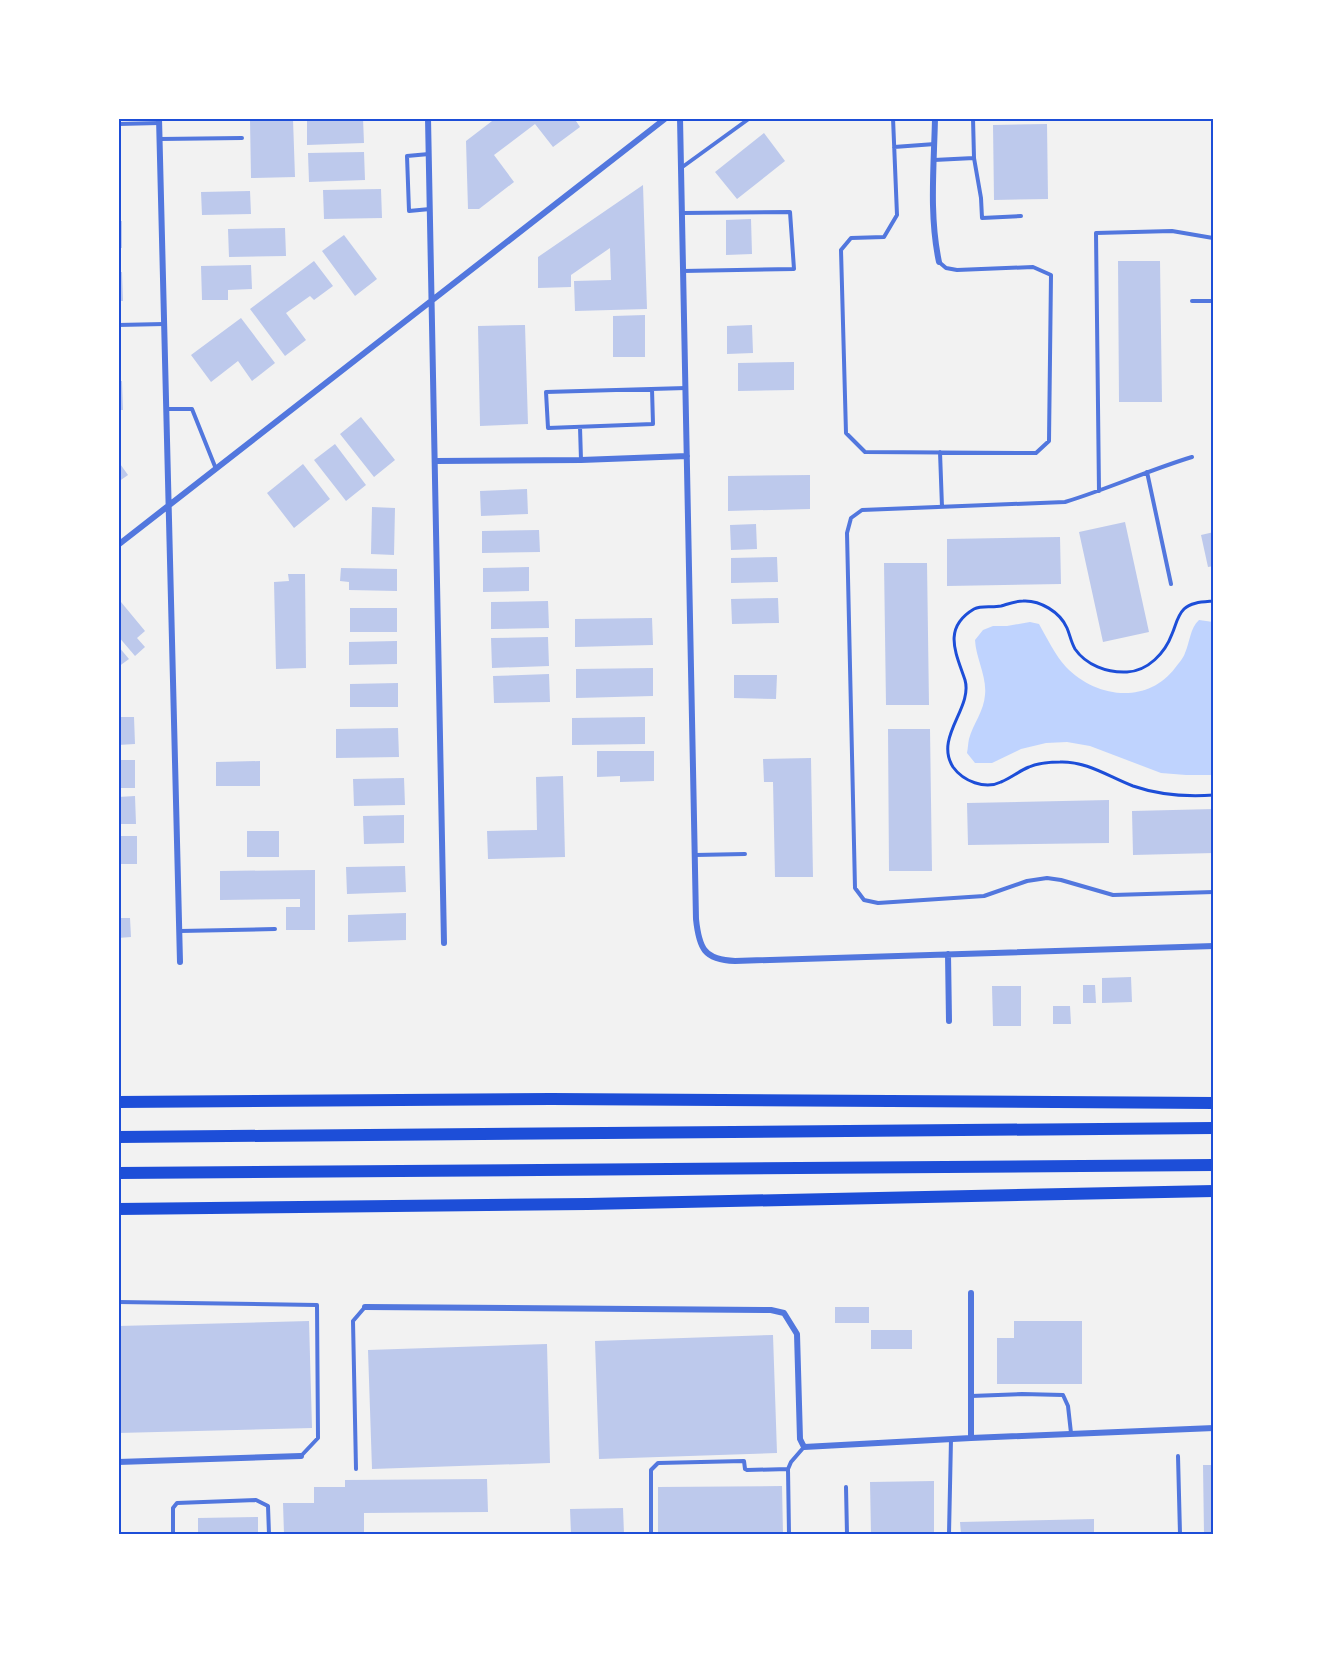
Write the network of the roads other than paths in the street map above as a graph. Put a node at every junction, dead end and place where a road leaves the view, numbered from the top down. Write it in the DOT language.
graph roads {
  1 [pos="428,118"];
  2 [pos="666,118"];
  3 [pos="680,118"];
  4 [pos="750,118"];
  5 [pos="893,118"];
  6 [pos="935,118"];
  7 [pos="973,118"];
  8 [pos="159,121"];
  9 [pos="118,124"];
  10 [pos="243,138"];
  11 [pos="160,139"];
  12 [pos="934,144"];
  13 [pos="894,147"];
  14 [pos="429,154"];
  15 [pos="974,158"];
  16 [pos="934,160"];
  17 [pos="681,168"];
  18 [pos="431,209"];
  19 [pos="682,213"];
  20 [pos="1021,216"];
  21 [pos="1212,238"];
  22 [pos="939,262"];
  23 [pos="683,270"];
  24 [pos="432,300"];
  25 [pos="1192,302"];
  26 [pos="1214,302"];
  27 [pos="164,324"];
  28 [pos="118,325"];
  29 [pos="686,388"];
  30 [pos="652,389"];
  31 [pos="166,409"];
  32 [pos="580,427"];
  33 [pos="940,453"];
  34 [pos="687,456"];
  35 [pos="1192,457"];
  36 [pos="581,460"];
  37 [pos="435,461"];
  38 [pos="216,470"];
  39 [pos="1147,472"];
  40 [pos="1099,491"];
  41 [pos="168,507"];
  42 [pos="942,507"];
  43 [pos="118,545"];
  44 [pos="1171,584"];
  45 [pos="745,854"];
  46 [pos="695,855"];
  47 [pos="1214,892"];
  48 [pos="275,929"];
  49 [pos="179,931"];
  50 [pos="444,943"];
  51 [pos="1214,946"];
  52 [pos="948,954"];
  53 [pos="180,962"];
  54 [pos="949,1022"];
  55 [pos="118,1102"];
  56 [pos="1214,1103"];
  57 [pos="1214,1128"];
  58 [pos="118,1137"];
  59 [pos="1214,1165"];
  60 [pos="118,1173"];
  61 [pos="1214,1191"];
  62 [pos="118,1209"];
  63 [pos="971,1293"];
  64 [pos="118,1302"];
  65 [pos="365,1307"];
  66 [pos="971,1396"];
  67 [pos="1214,1428"];
  68 [pos="1071,1434"];
  69 [pos="971,1438"];
  70 [pos="951,1439"];
  71 [pos="804,1447"];
  72 [pos="301,1456"];
  73 [pos="1178,1456"];
  74 [pos="118,1461"];
  75 [pos="356,1469"];
  76 [pos="788,1469"];
  77 [pos="846,1487"];
  78 [pos="173,1534"];
  79 [pos="269,1534"];
  80 [pos="651,1534"];
  81 [pos="789,1534"];
  82 [pos="847,1534"];
  83 [pos="950,1534"];
  84 [pos="1180,1534"];
  1 -- 14 [label="street"];
  2 -- 24 [label="street"];
  3 -- 17 [label="street"];
  4 -- 17 [label="lane"];
  5 -- 13 [label="lane"];
  6 -- 12 [label="street"];
  7 -- 15 [label="lane"];
  8 -- 9 [label="lane"];
  8 -- 11 [label="street"];
  10 -- 11 [label="lane"];
  11 -- 27 [label="street"];
  12 -- 13 [label="lane"];
  12 -- 16 [label="street"];
  13 -- 33 [label="lane"];
  14 -- 18 [label="street"];
  14 -- 18 [label="lane"];
  15 -- 16 [label="lane"];
  15 -- 20 [label="lane"];
  16 -- 22 [label="street"];
  17 -- 19 [label="street"];
  18 -- 24 [label="street"];
  19 -- 23 [label="street"];
  19 -- 23 [label="lane"];
  21 -- 40 [label="lane"];
  22 -- 33 [label="lane"];
  23 -- 29 [label="street"];
  24 -- 37 [label="street"];
  24 -- 38 [label="street"];
  25 -- 26 [label="lane"];
  27 -- 28 [label="lane"];
  27 -- 31 [label="street"];
  29 -- 30 [label="lane"];
  29 -- 34 [label="street"];
  30 -- 32 [label="lane"];
  30 -- 32 [label="lane"];
  31 -- 38 [label="lane"];
  31 -- 41 [label="street"];
  32 -- 36 [label="lane"];
  33 -- 42 [label="lane"];
  34 -- 36 [label="street"];
  34 -- 46 [label="street"];
  35 -- 39 [label="lane"];
  36 -- 37 [label="street"];
  37 -- 50 [label="street"];
  38 -- 41 [label="street"];
  39 -- 40 [label="lane"];
  39 -- 44 [label="lane"];
  40 -- 42 [label="lane"];
  41 -- 43 [label="street"];
  41 -- 49 [label="street"];
  42 -- 47 [label="lane"];
  45 -- 46 [label="lane"];
  46 -- 52 [label="street"];
  48 -- 49 [label="lane"];
  49 -- 53 [label="street"];
  51 -- 52 [label="street"];
  52 -- 54 [label="street"];
  55 -- 56 [label="highway"];
  57 -- 58 [label="highway"];
  59 -- 60 [label="highway"];
  61 -- 62 [label="highway"];
  63 -- 66 [label="street"];
  64 -- 72 [label="lane"];
  65 -- 71 [label="street"];
  65 -- 75 [label="lane"];
  66 -- 68 [label="lane"];
  66 -- 69 [label="street"];
  67 -- 68 [label="street"];
  68 -- 69 [label="street"];
  69 -- 70 [label="street"];
  70 -- 71 [label="street"];
  70 -- 83 [label="lane"];
  71 -- 76 [label="lane"];
  72 -- 74 [label="street"];
  73 -- 84 [label="lane"];
  76 -- 80 [label="lane"];
  76 -- 81 [label="lane"];
  77 -- 82 [label="lane"];
  78 -- 79 [label="lane"];
}
